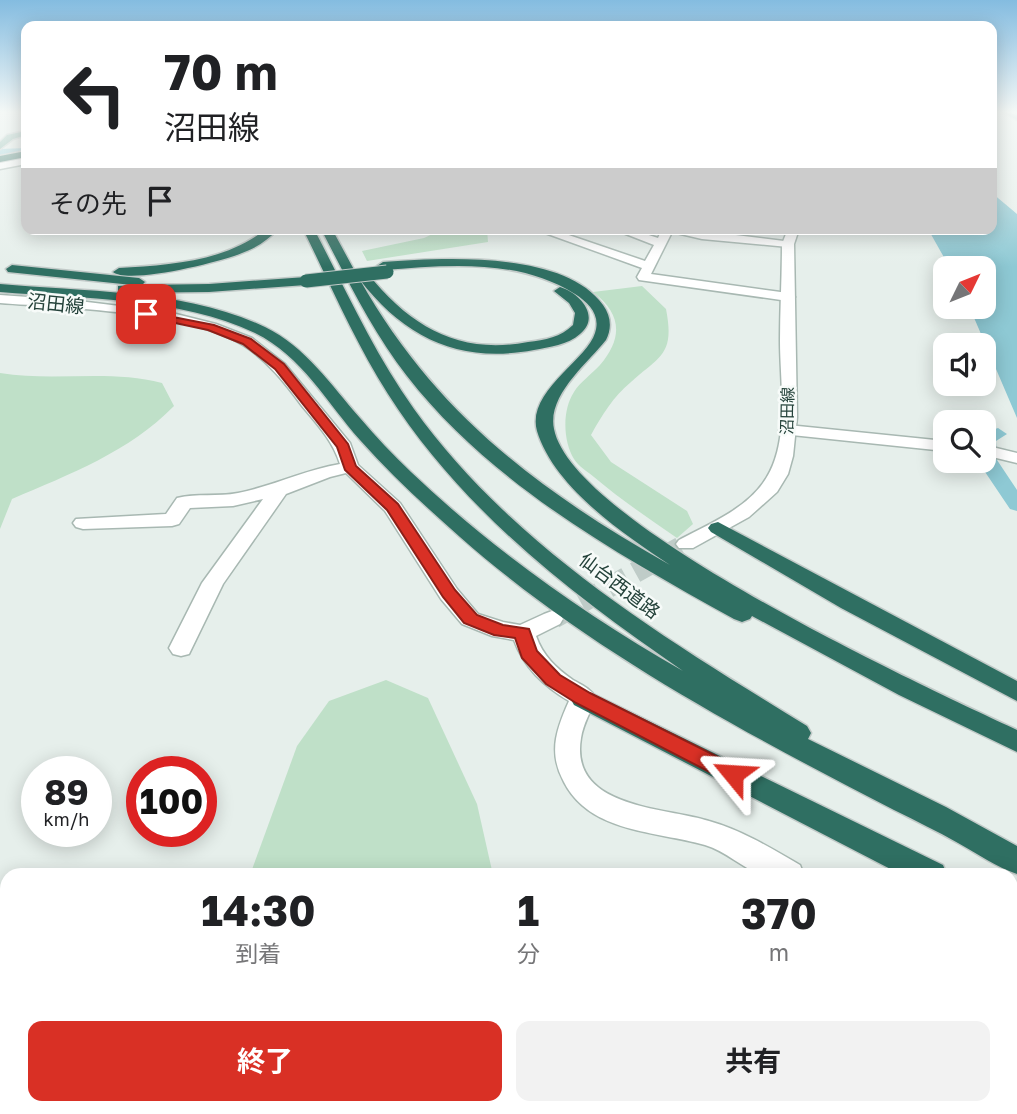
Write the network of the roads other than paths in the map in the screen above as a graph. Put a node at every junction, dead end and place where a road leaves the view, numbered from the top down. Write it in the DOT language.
graph roads {
  1 [pos="266,235"];
  2 [pos="311,235"];
  3 [pos="331,235"];
  4 [pos="333,235"];
  5 [pos="557,235"];
  6 [pos="636,235"];
  7 [pos="666,235"];
  8 [pos="697,235"];
  9 [pos="791,237"];
  10 [pos="661,243"];
  11 [pos="649,266"];
  12 [pos="6,268"];
  13 [pos="385,269"];
  14 [pos="304,278"];
  15 [pos="0,287"];
  16 [pos="788,297"];
  17 [pos="0,299"];
  18 [pos="788,430"];
  19 [pos="933,445"];
  20 [pos="349,467"];
  21 [pos="279,491"];
  22 [pos="83,523"];
  23 [pos="718,528"];
  24 [pos="686,544"];
  25 [pos="552,619"];
  26 [pos="523,633"];
  27 [pos="181,648"];
  28 [pos="1017,692"];
  29 [pos="583,698"];
  30 [pos="1017,742"];
  31 [pos="1017,754"];
  32 [pos="947,823"];
  33 [pos="1017,861"];
  34 [pos="775,868"];
  35 [pos="918,868"];
  1 -- 12 [label="highway"];
  2 -- 32 [label="highway, 仙台西道路"];
  3 -- 31 [label="highway, 仙台西道路"];
  4 -- 13 [label="highway"];
  5 -- 11 [label="street"];
  6 -- 10 [label="street"];
  7 -- 10 [label="street"];
  8 -- 9 [label="street"];
  9 -- 16 [label="street, 沼田線"];
  10 -- 11 [label="street"];
  11 -- 16 [label="street"];
  12 -- 14 [label="highway"];
  13 -- 14 [label="highway, bridge"];
  13 -- 30 [label="highway"];
  14 -- 15 [label="highway"];
  15 -- 32 [label="highway"];
  16 -- 18 [label="street, 沼田線"];
  17 -- 20 [label="street, 沼田線"];
  18 -- 19 [label="street"];
  18 -- 23 [label="street, 沼田線"];
  20 -- 21 [label="street"];
  20 -- 26 [label="street, 沼田線"];
  21 -- 22 [label="street"];
  21 -- 27 [label="street"];
  23 -- 24 [label="street, 沼田線"];
  23 -- 28 [label="highway"];
  25 -- 26 [label="street"];
  26 -- 29 [label="street"];
  29 -- 34 [label="street"];
  29 -- 35 [label="highway"];
  32 -- 33 [label="highway, 仙台西道路"];
}
